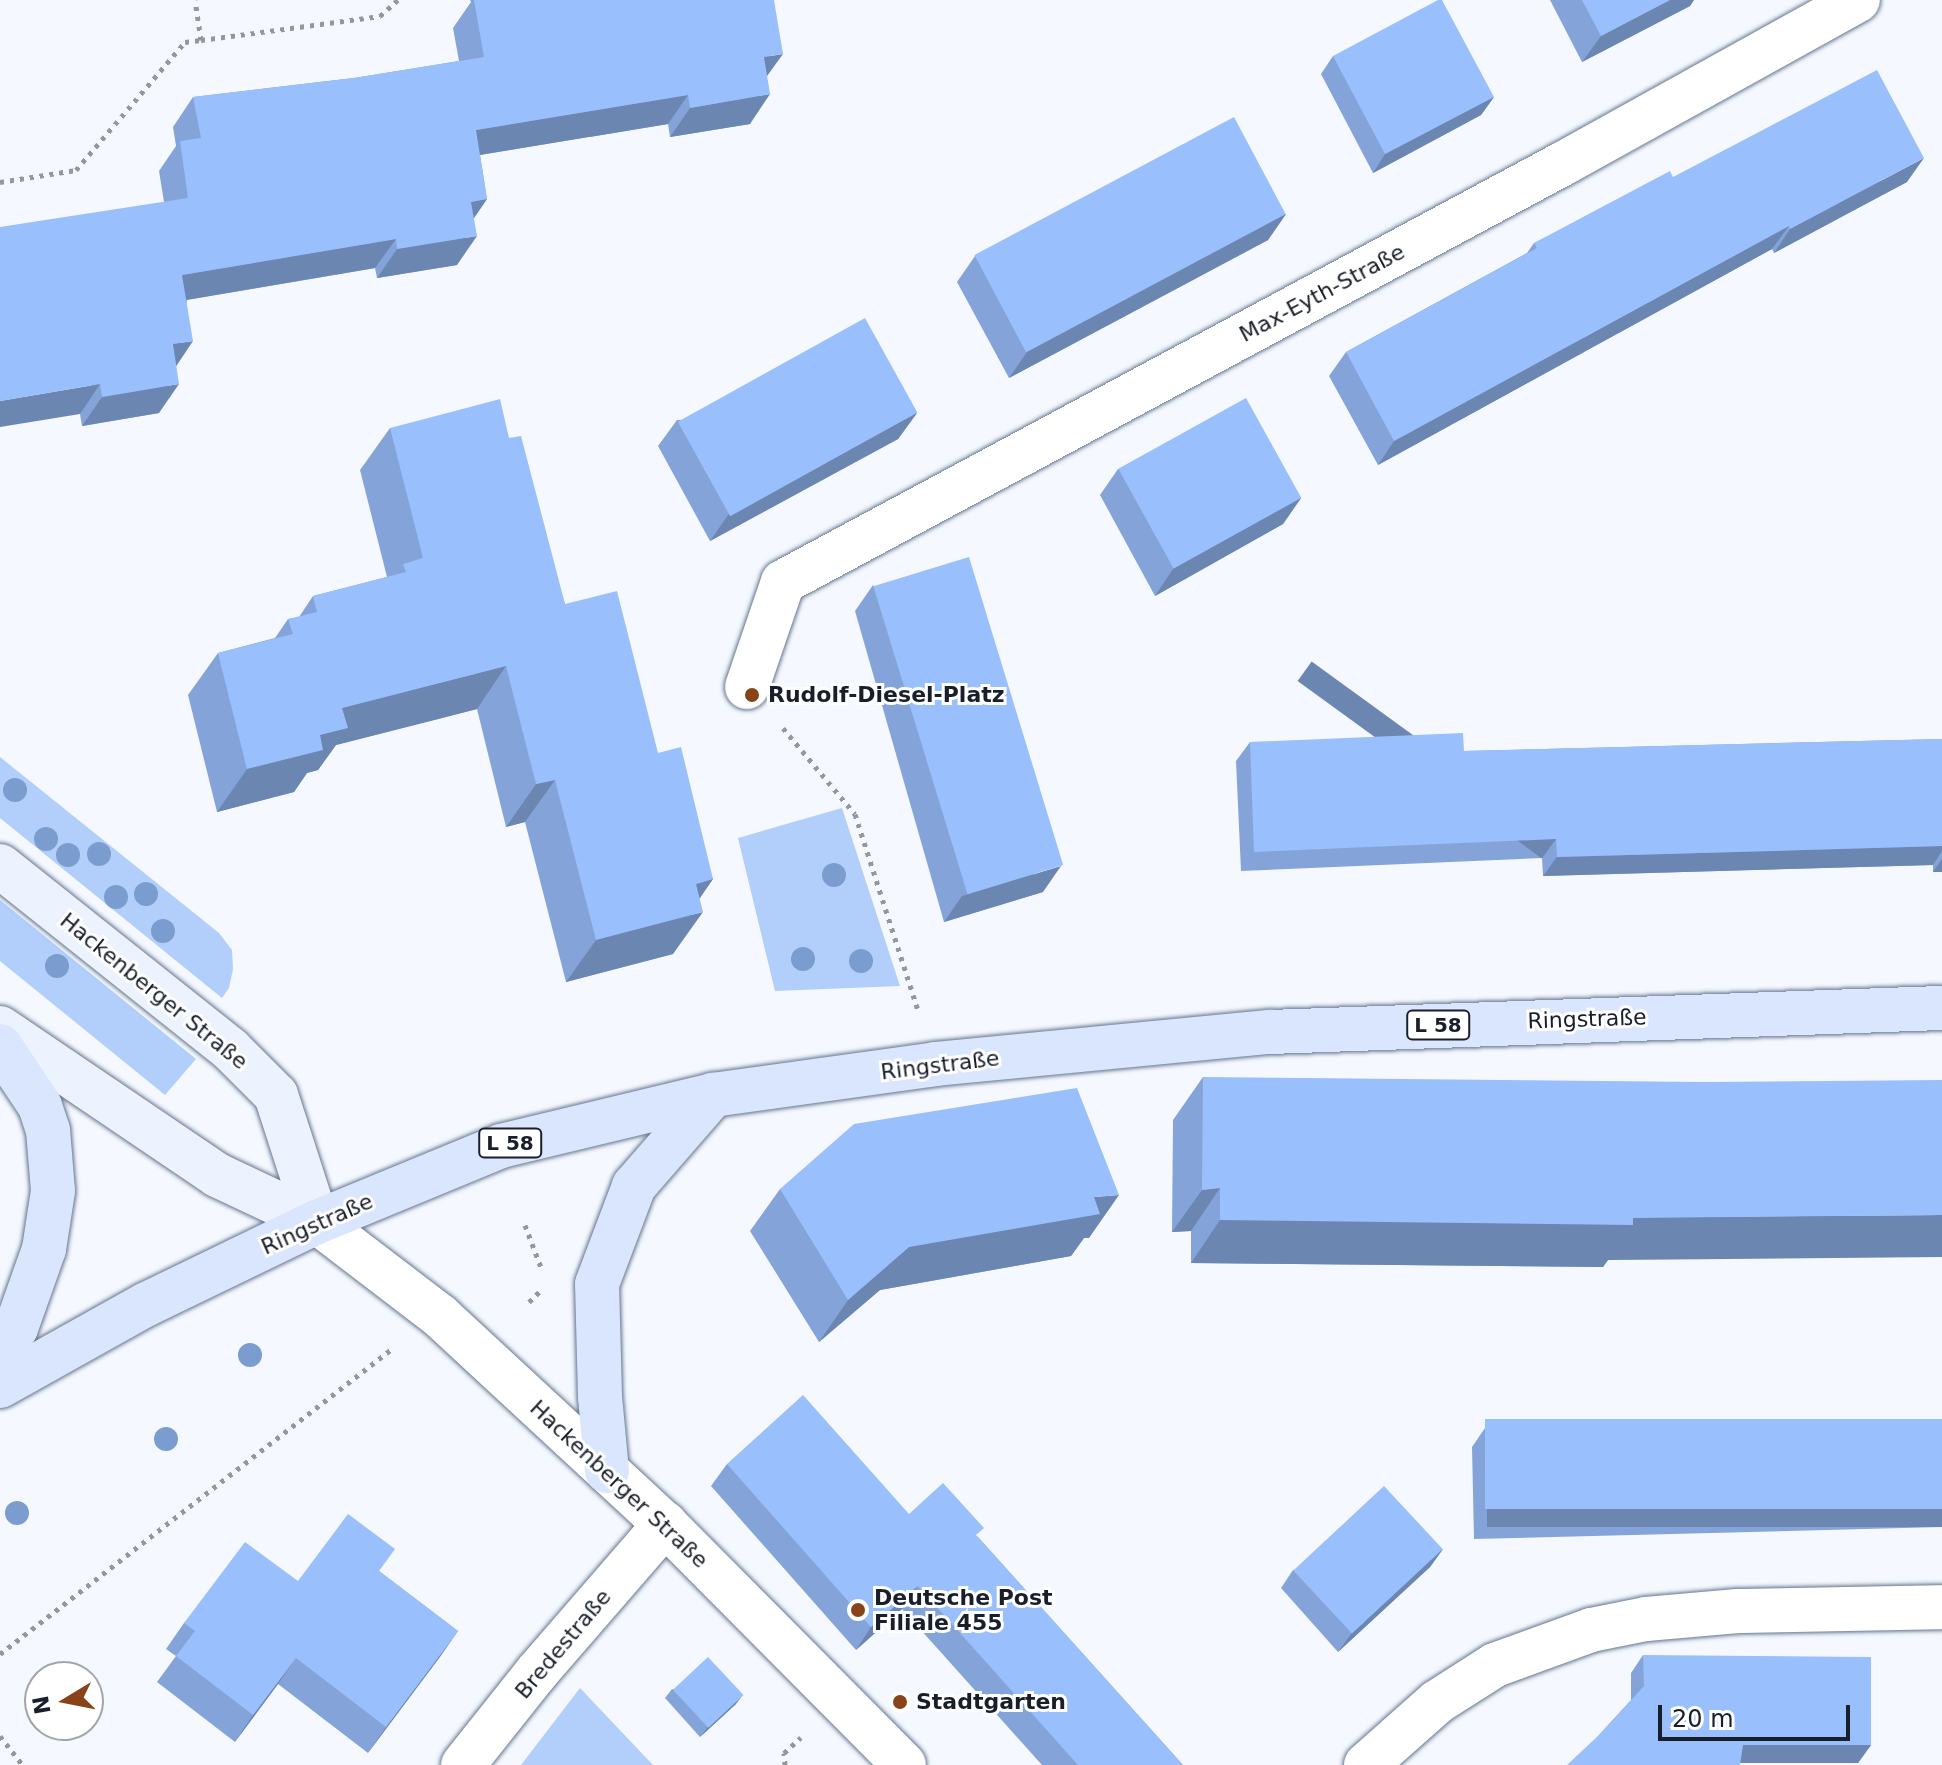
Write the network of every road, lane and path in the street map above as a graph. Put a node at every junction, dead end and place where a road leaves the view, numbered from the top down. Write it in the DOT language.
graph roads {
  1 [pos="195,0"];
  2 [pos="398,0"];
  3 [pos="1858,0"];
  4 [pos="201,40"];
  5 [pos="0,182"];
  6 [pos="747,687"];
  7 [pos="0,866"];
  8 [pos="1942,1008"];
  9 [pos="0,1028"];
  10 [pos="0,1046"];
  11 [pos="935,1064"];
  12 [pos="713,1095"];
  13 [pos="317,1222"];
  14 [pos="525,1225"];
  15 [pos="529,1302"];
  16 [pos="440,1316"];
  17 [pos="0,1347"];
  18 [pos="0,1386"];
  19 [pos="607,1471"];
  20 [pos="665,1524"];
  21 [pos="1942,1607"];
  22 [pos="0,1654"];
  23 [pos="0,1736"];
  24 [pos="23,1765"];
  25 [pos="463,1765"];
  26 [pos="904,1765"];
  27 [pos="1366,1765"];
  1 -- 4 [label="path"];
  2 -- 4 [label="path"];
  3 -- 6 [label="street, Max-Eyth-Straße"];
  4 -- 5 [label="path"];
  6 -- 11 [label="path"];
  7 -- 13 [label="street, Hackenberger Straße"];
  8 -- 11 [label="main road, Ringstraße / L 58"];
  9 -- 13 [label="street, Hackenberger Straße"];
  10 -- 17 [label="main road"];
  11 -- 12 [label="main road, Ringstraße / L 58"];
  12 -- 13 [label="main road, Ringstraße / L 58"];
  12 -- 19 [label="main road"];
  13 -- 16 [label="street, Hackenberger Straße"];
  13 -- 18 [label="main road, Ringstraße / L 58"];
  14 -- 15 [label="path"];
  16 -- 19 [label="street, Hackenberger Straße"];
  16 -- 22 [label="path"];
  19 -- 20 [label="street, Hackenberger Straße"];
  20 -- 25 [label="street, Bredestraße"];
  20 -- 26 [label="street, Hackenberger Straße"];
  21 -- 27 [label="street"];
  23 -- 24 [label="path"];
}
